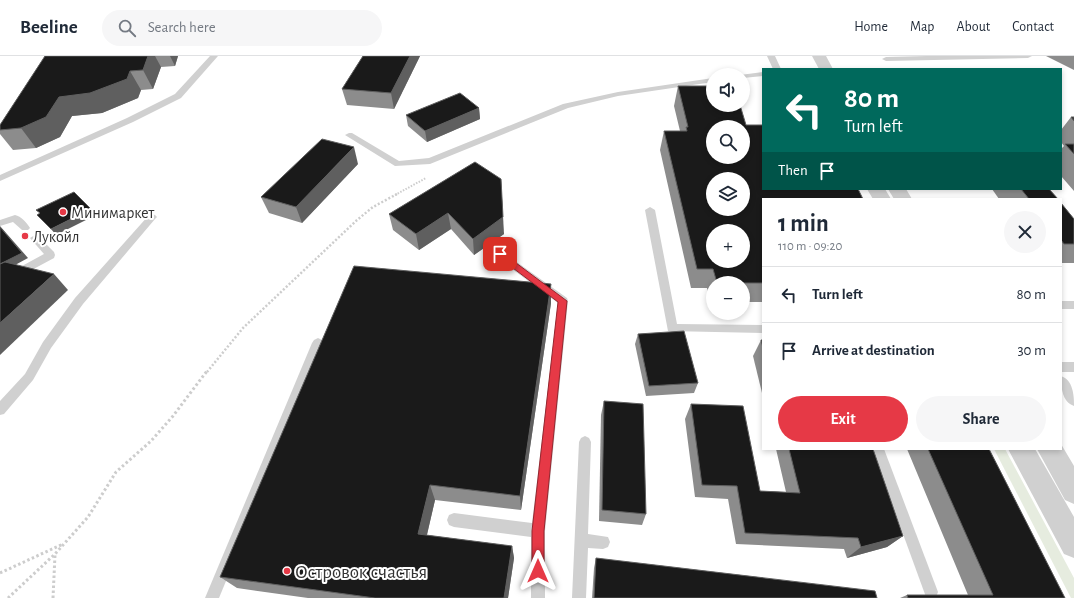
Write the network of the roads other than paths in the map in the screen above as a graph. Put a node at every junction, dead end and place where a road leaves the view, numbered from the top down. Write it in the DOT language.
graph roads {
  1 [pos="214,56"];
  2 [pos="771,56"];
  3 [pos="818,56"];
  4 [pos="1012,56"];
  5 [pos="1028,56"];
  6 [pos="886,59"];
  7 [pos="777,68"];
  8 [pos="825,68"];
  9 [pos="762,74"];
  10 [pos="750,75"];
  11 [pos="706,81"];
  12 [pos="349,135"];
  13 [pos="0,178"];
  14 [pos="650,210"];
  15 [pos="152,217"];
  16 [pos="0,223"];
  17 [pos="25,228"];
  18 [pos="35,238"];
  19 [pos="500,254"];
  20 [pos="0,283"];
  21 [pos="1062,304"];
  22 [pos="1074,305"];
  23 [pos="762,329"];
  24 [pos="318,343"];
  25 [pos="1062,367"];
  26 [pos="1074,367"];
  27 [pos="1062,383"];
  28 [pos="1074,401"];
  29 [pos="0,410"];
  30 [pos="585,442"];
  31 [pos="878,450"];
  32 [pos="1022,450"];
  33 [pos="1051,450"];
  34 [pos="1074,491"];
  35 [pos="454,520"];
  36 [pos="538,531"];
  37 [pos="582,540"];
  38 [pos="603,542"];
  39 [pos="1074,544"];
  40 [pos="931,592"];
  41 [pos="212,598"];
  42 [pos="538,598"];
  43 [pos="579,598"];
  1 -- 13 [label="lane"];
  2 -- 7 [label="lane"];
  3 -- 8 [label="street"];
  4 -- 5 [label="lane"];
  4 -- 6 [label="lane"];
  9 -- 10 [label="lane"];
  11 -- 12 [label="lane"];
  14 -- 23 [label="lane"];
  15 -- 29 [label="lane"];
  16 -- 17 [label="lane"];
  18 -- 20 [label="lane"];
  19 -- 36 [label="lane"];
  21 -- 22 [label="lane"];
  24 -- 41 [label="lane"];
  25 -- 26 [label="lane"];
  27 -- 28 [label="lane"];
  30 -- 37 [label="lane"];
  31 -- 40 [label="lane"];
  32 -- 39 [label="street"];
  33 -- 34 [label="street"];
  35 -- 36 [label="lane"];
  36 -- 42 [label="lane"];
  37 -- 38 [label="lane"];
  37 -- 43 [label="lane"];
}
